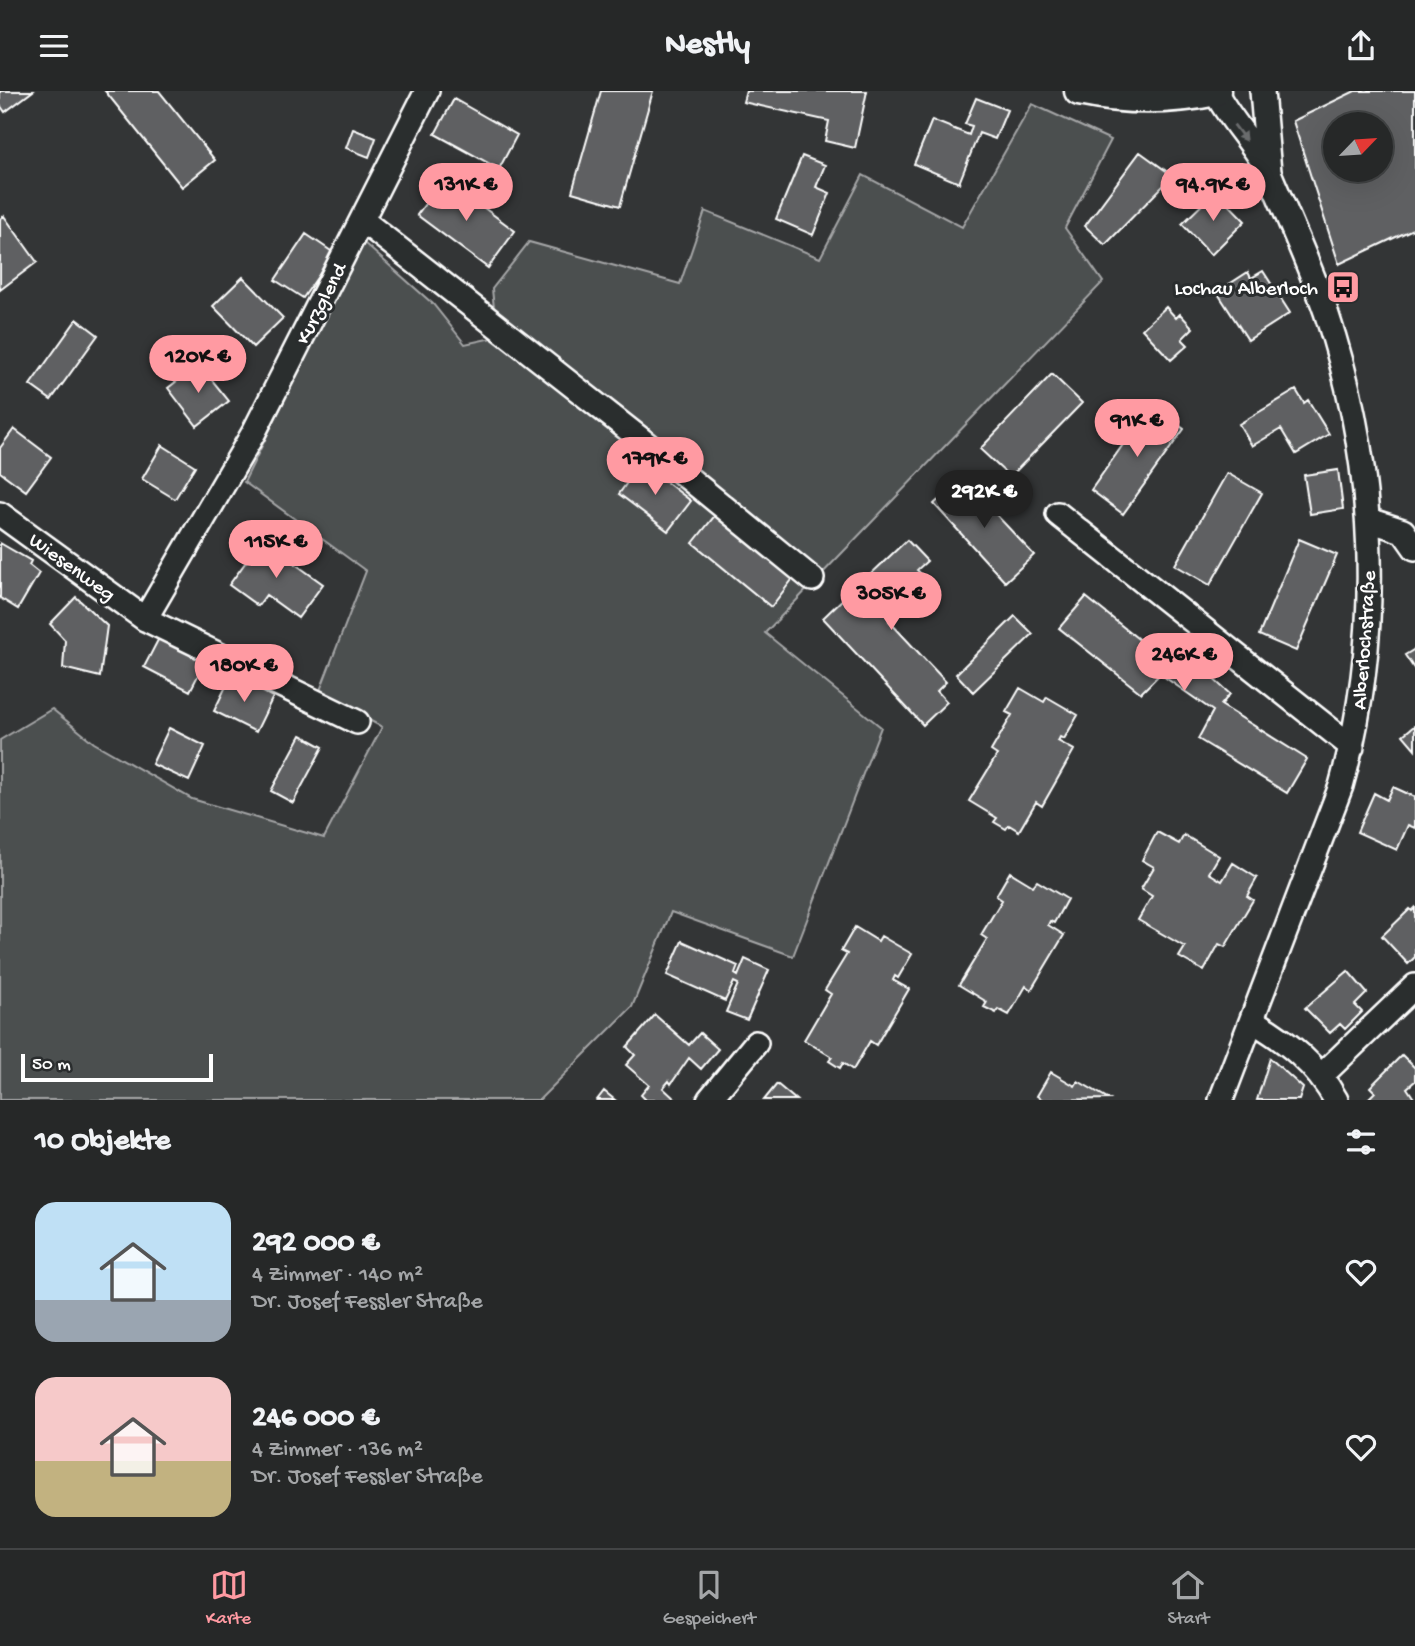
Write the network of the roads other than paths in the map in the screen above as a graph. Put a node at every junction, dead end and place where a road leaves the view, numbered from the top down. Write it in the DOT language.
graph roads {
  1 [pos="426,91"];
  2 [pos="1079,91"];
  3 [pos="1216,91"];
  4 [pos="1262,91"];
  5 [pos="1269,172"];
  6 [pos="362,220"];
  7 [pos="0,514"];
  8 [pos="1058,514"];
  9 [pos="1370,520"];
  10 [pos="1415,548"];
  11 [pos="812,579"];
  12 [pos="145,619"];
  13 [pos="357,722"];
  14 [pos="1352,747"];
  15 [pos="1415,986"];
  16 [pos="1252,1021"];
  17 [pos="756,1043"];
  18 [pos="1322,1075"];
  19 [pos="709,1100"];
  20 [pos="1221,1100"];
  21 [pos="1336,1100"];
  1 -- 6 [label="street, Kurzglend"];
  2 -- 3 [label="street"];
  3 -- 5 [label="street, Alberlochstraße, one-way"];
  4 -- 5 [label="street, Alberlochstraße"];
  5 -- 9 [label="street, Alberlochstraße"];
  6 -- 11 [label="street"];
  6 -- 12 [label="street, Kurzglend"];
  7 -- 12 [label="street, Wiesenweg"];
  8 -- 14 [label="street"];
  9 -- 10 [label="street"];
  9 -- 14 [label="street, Alberlochstraße"];
  12 -- 13 [label="street"];
  14 -- 16 [label="street, Alberlochstraße"];
  15 -- 18 [label="street"];
  16 -- 18 [label="street"];
  16 -- 20 [label="street, Alberlochstraße"];
  17 -- 19 [label="street"];
  18 -- 21 [label="street"];
}
